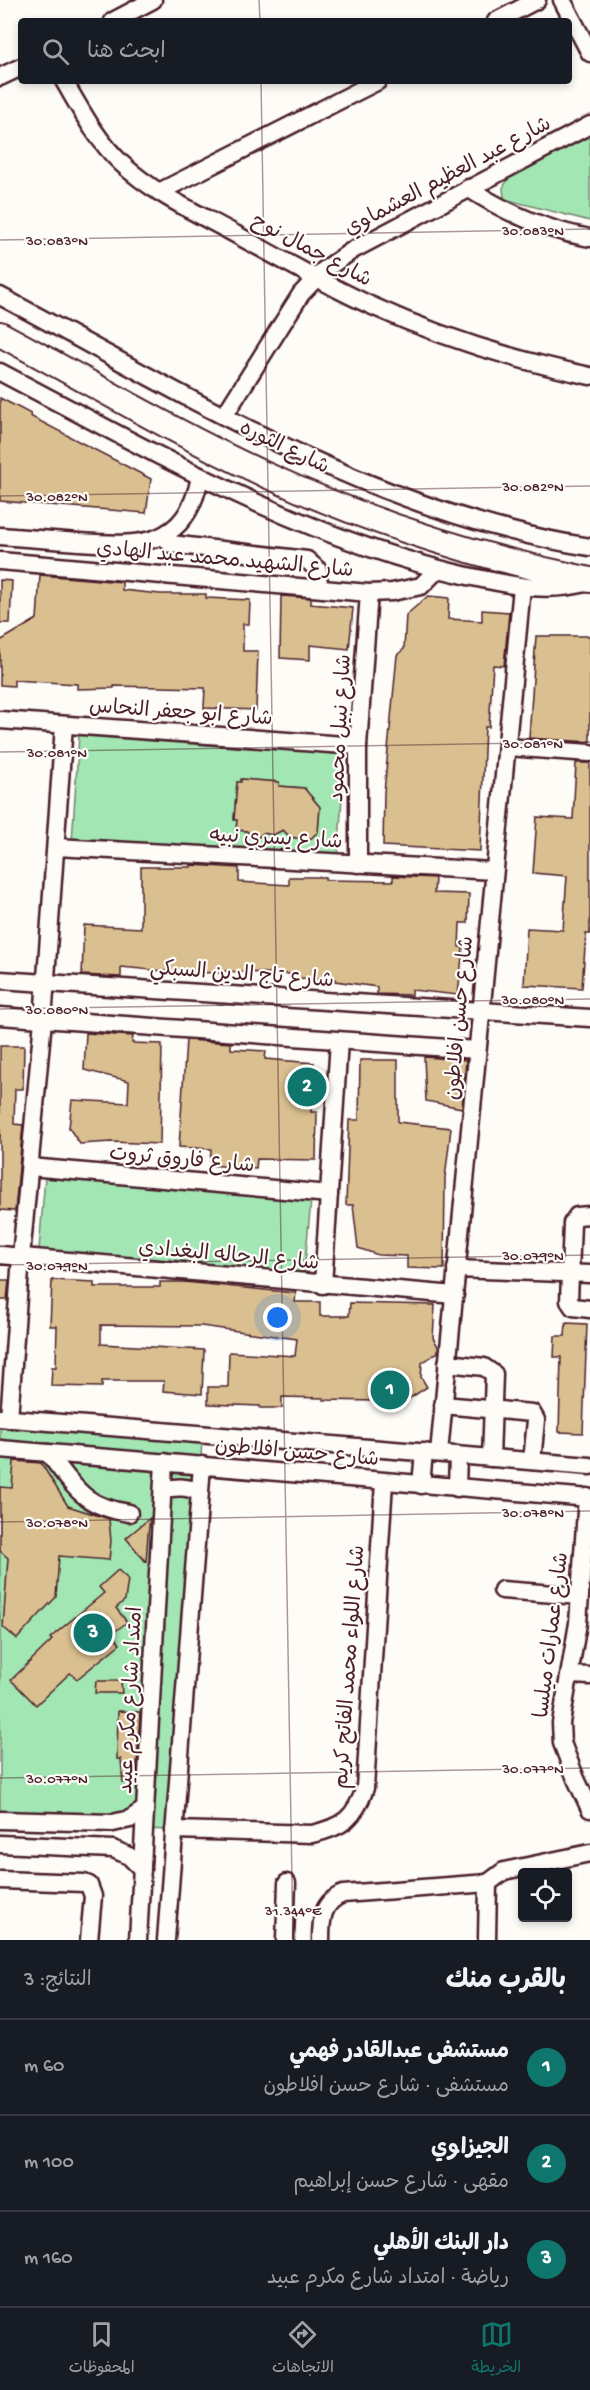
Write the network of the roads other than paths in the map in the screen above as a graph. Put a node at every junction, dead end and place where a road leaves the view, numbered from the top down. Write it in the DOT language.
graph roads {
  1 [pos="153,0"];
  2 [pos="537,0"];
  3 [pos="562,0"];
  4 [pos="119,18"];
  5 [pos="502,18"];
  6 [pos="572,18"];
  7 [pos="572,19"];
  8 [pos="590,53"];
  9 [pos="18,68"];
  10 [pos="0,77"];
  11 [pos="66,84"];
  12 [pos="372,84"];
  13 [pos="590,124"];
  14 [pos="468,188"];
  15 [pos="159,192"];
  16 [pos="590,238"];
  17 [pos="316,278"];
  18 [pos="0,296"];
  19 [pos="0,334"];
  20 [pos="0,372"];
  21 [pos="590,376"];
  22 [pos="224,416"];
  23 [pos="200,477"];
  24 [pos="167,532"];
  25 [pos="0,536"];
  26 [pos="590,547"];
  27 [pos="0,561"];
  28 [pos="438,569"];
  29 [pos="590,581"];
  30 [pos="319,587"];
  31 [pos="522,587"];
  32 [pos="369,593"];
  33 [pos="0,720"];
  34 [pos="64,725"];
  35 [pos="358,746"];
  36 [pos="507,747"];
  37 [pos="590,753"];
  38 [pos="56,847"];
  39 [pos="358,864"];
  40 [pos="494,872"];
  41 [pos="0,980"];
  42 [pos="46,983"];
  43 [pos="481,1011"];
  44 [pos="0,1016"];
  45 [pos="590,1018"];
  46 [pos="43,1020"];
  47 [pos="339,1041"];
  48 [pos="477,1050"];
  49 [pos="30,1167"];
  50 [pos="329,1194"];
  51 [pos="590,1215"];
  52 [pos="0,1255"];
  53 [pos="21,1257"];
  54 [pos="456,1269"];
  55 [pos="570,1272"];
  56 [pos="590,1274"];
  57 [pos="323,1285"];
  58 [pos="454,1295"];
  59 [pos="590,1309"];
  60 [pos="447,1363"];
  61 [pos="443,1405"];
  62 [pos="494,1409"];
  63 [pos="4,1418"];
  64 [pos="0,1449"];
  65 [pos="48,1453"];
  66 [pos="431,1453"];
  67 [pos="458,1455"];
  68 [pos="491,1458"];
  69 [pos="532,1461"];
  70 [pos="164,1462"];
  71 [pos="202,1465"];
  72 [pos="590,1466"];
  73 [pos="384,1482"];
  74 [pos="421,1485"];
  75 [pos="457,1488"];
  76 [pos="163,1490"];
  77 [pos="199,1491"];
  78 [pos="589,1498"];
  79 [pos="129,1513"];
  80 [pos="502,1590"];
  81 [pos="580,1596"];
  82 [pos="571,1675"];
  83 [pos="590,1676"];
  84 [pos="145,1809"];
  85 [pos="590,1809"];
  86 [pos="0,1820"];
  87 [pos="174,1830"];
  88 [pos="0,1844"];
  89 [pos="590,1853"];
  90 [pos="142,1869"];
  91 [pos="0,1880"];
  92 [pos="488,1883"];
  93 [pos="287,1884"];
  94 [pos="89,1940"];
  95 [pos="138,1940"];
  96 [pos="166,1940"];
  97 [pos="285,1940"];
  98 [pos="321,1940"];
  99 [pos="486,1940"];
  1 -- 4 [label="street"];
  2 -- 5 [label="street"];
  3 -- 6 [label="street"];
  7 -- 8 [label="street"];
  9 -- 10 [label="street"];
  11 -- 15 [label="street, شارع جمال نوح"];
  12 -- 15 [label="street"];
  13 -- 14 [label="street, شارع عبد العظيم العشماوي"];
  14 -- 16 [label="street"];
  14 -- 17 [label="street, شارع عبد العظيم العشماوي"];
  15 -- 17 [label="street, شارع جمال نوح"];
  17 -- 21 [label="street, شارع جمال نوح"];
  17 -- 22 [label="street, شارع عبد العظيم العشماوي"];
  18 -- 22 [label="street, شارع الثوره"];
  19 -- 29 [label="highway, شارع الثوره"];
  20 -- 23 [label="street, شارع الثوره"];
  22 -- 26 [label="street, شارع الثوره"];
  23 -- 24 [label="street, شارع الشهيد محمد عبد الهادي"];
  23 -- 28 [label="street, شارع الثوره"];
  24 -- 25 [label="street, شارع الشهيد محمد عبد الهادي"];
  24 -- 30 [label="street"];
  27 -- 30 [label="street, شارع الشهيد محمد عبد الهادي"];
  28 -- 31 [label="street, شارع الثوره"];
  28 -- 32 [label="street, شارع الشهيد محمد عبد الهادي"];
  29 -- 31 [label="street, شارع الثوره"];
  30 -- 32 [label="street, شارع الشهيد محمد عبد الهادي"];
  31 -- 36 [label="street, شارع حسن افلاطون"];
  32 -- 35 [label="street, شارع نبيل محمود"];
  33 -- 34 [label="street, شارع ابو جعفر النحاس"];
  34 -- 35 [label="street, شارع ابو جعفر النحاس"];
  34 -- 38 [label="street"];
  35 -- 39 [label="street, شارع نبيل محمود"];
  36 -- 37 [label="street"];
  36 -- 40 [label="street, شارع حسن افلاطون"];
  38 -- 39 [label="street, شارع يسري نبيه"];
  38 -- 42 [label="street"];
  39 -- 40 [label="street, شارع يسري نبيه"];
  40 -- 43 [label="street, شارع حسن افلاطون"];
  41 -- 42 [label="street, شارع تاج الدين السبكي"];
  42 -- 43 [label="street, شارع تاج الدين السبكي"];
  42 -- 46 [label="street"];
  43 -- 45 [label="street, شارع تاج الدين السبكي"];
  43 -- 48 [label="street, شارع حسن افلاطون"];
  44 -- 46 [label="street"];
  46 -- 47 [label="street"];
  46 -- 49 [label="street"];
  47 -- 48 [label="street"];
  47 -- 50 [label="street"];
  48 -- 54 [label="street, شارع حسن افلاطون"];
  49 -- 50 [label="street, شارع فاروق ثروت"];
  49 -- 53 [label="street"];
  50 -- 57 [label="street"];
  51 -- 55 [label="street"];
  52 -- 53 [label="street, شارع الرحاله البغدادي"];
  53 -- 57 [label="street, شارع الرحاله البغدادي"];
  53 -- 63 [label="street"];
  54 -- 55 [label="street"];
  54 -- 58 [label="street, شارع حسن افلاطون"];
  55 -- 56 [label="street"];
  55 -- 59 [label="street"];
  57 -- 58 [label="street, شارع الرحاله البغدادي"];
  58 -- 60 [label="street, شارع حسن افلاطون"];
  60 -- 61 [label="street, شارع حسن افلاطون"];
  60 -- 62 [label="street"];
  61 -- 62 [label="street"];
  61 -- 66 [label="street, شارع حسن افلاطون"];
  62 -- 68 [label="street"];
  62 -- 69 [label="street"];
  63 -- 66 [label="street, شارع حسن افلاطون"];
  64 -- 65 [label="street, شارع حسن افلاطون"];
  65 -- 70 [label="street, شارع حسن افلاطون"];
  65 -- 79 [label="street"];
  66 -- 67 [label="street, شارع حسن افلاطون"];
  66 -- 74 [label="street"];
  67 -- 68 [label="street, شارع حسن افلاطون"];
  67 -- 75 [label="street"];
  68 -- 69 [label="street, شارع حسن افلاطون"];
  69 -- 72 [label="street, شارع حسن افلاطون"];
  70 -- 71 [label="street, شارع حسن افلاطون"];
  70 -- 76 [label="street, امتداد شارع مكرم عبيد"];
  71 -- 73 [label="street, شارع حسن افلاطون"];
  71 -- 77 [label="street"];
  73 -- 74 [label="street, شارع حسن افلاطون"];
  73 -- 87 [label="street, شارع اللواء محمد الفاتح كريم"];
  74 -- 75 [label="street, شارع حسن افلاطون"];
  75 -- 78 [label="street, شارع حسن افلاطون"];
  76 -- 77 [label="street"];
  76 -- 84 [label="street, امتداد شارع مكرم عبيد"];
  77 -- 87 [label="street"];
  78 -- 81 [label="street, شارع عمارات ميلسا"];
  80 -- 81 [label="street"];
  81 -- 82 [label="street, شارع عمارات ميلسا"];
  82 -- 83 [label="street"];
  82 -- 85 [label="street, شارع عمارات ميلسا"];
  84 -- 86 [label="street"];
  84 -- 90 [label="street, امتداد شارع مكرم عبيد"];
  87 -- 96 [label="street"];
  88 -- 90 [label="street"];
  89 -- 92 [label="street"];
  90 -- 95 [label="street, امتداد شارع مكرم عبيد"];
  91 -- 94 [label="street"];
  92 -- 98 [label="street"];
  92 -- 99 [label="street"];
  93 -- 97 [label="street"];
}
